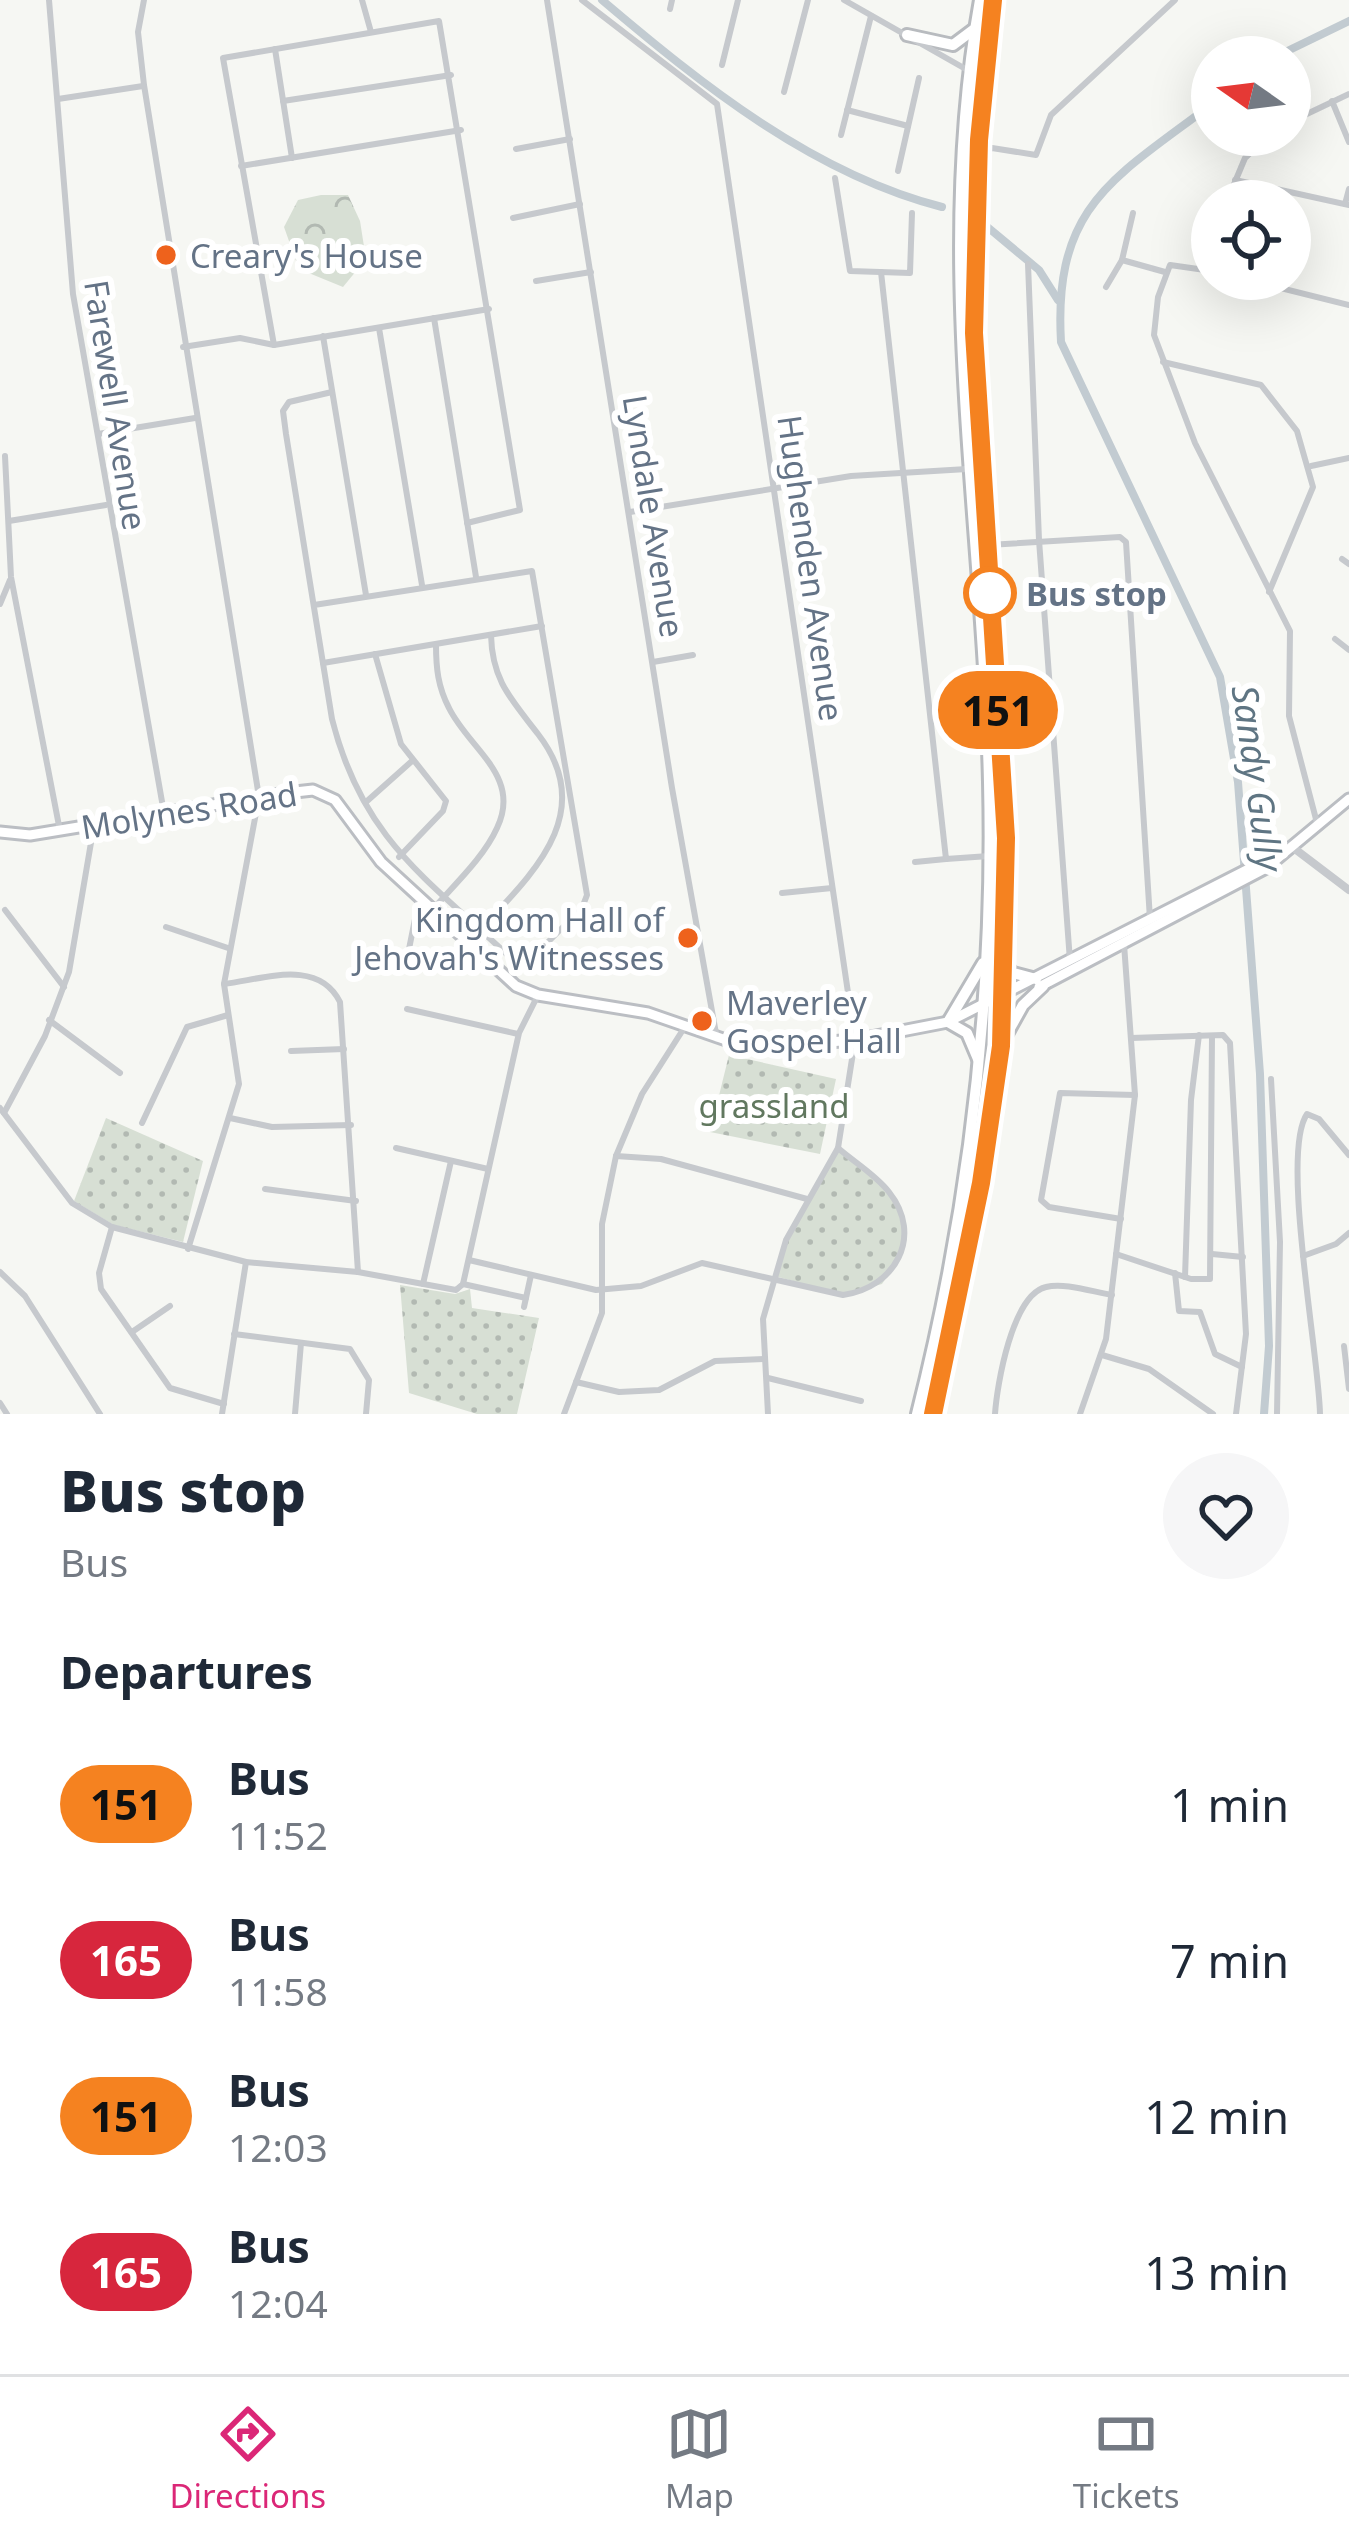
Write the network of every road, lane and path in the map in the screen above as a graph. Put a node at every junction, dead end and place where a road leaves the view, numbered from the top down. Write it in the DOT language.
graph roads {
  1 [pos="49,0"];
  2 [pos="144,0"];
  3 [pos="362,0"];
  4 [pos="547,0"];
  5 [pos="582,0"];
  6 [pos="738,0"];
  7 [pos="808,0"];
  8 [pos="844,0"];
  9 [pos="980,0"];
  10 [pos="993,0"];
  11 [pos="1175,0"];
  12 [pos="872,16"];
  13 [pos="975,26"];
  14 [pos="371,32"];
  15 [pos="907,35"];
  16 [pos="275,49"];
  17 [pos="722,65"];
  18 [pos="972,72"];
  19 [pos="451,75"];
  20 [pos="919,78"];
  21 [pos="985,80"];
  22 [pos="143,86"];
  23 [pos="784,92"];
  24 [pos="1349,94"];
  25 [pos="58,99"];
  26 [pos="283,101"];
  27 [pos="1332,101"];
  28 [pos="848,110"];
  29 [pos="1311,112"];
  30 [pos="908,126"];
  31 [pos="460,130"];
  32 [pos="841,135"];
  33 [pos="570,139"];
  34 [pos="1349,142"];
  35 [pos="516,149"];
  36 [pos="978,155"];
  37 [pos="1247,156"];
  38 [pos="292,158"];
  39 [pos="241,166"];
  40 [pos="898,171"];
  41 [pos="835,178"];
  42 [pos="1235,180"];
  43 [pos="1349,189"];
  44 [pos="1311,196"];
  45 [pos="580,204"];
  46 [pos="1347,204"];
  47 [pos="912,212"];
  48 [pos="1133,213"];
  49 [pos="513,218"];
  50 [pos="1122,260"];
  51 [pos="1028,264"];
  52 [pos="1191,266"];
  53 [pos="591,272"];
  54 [pos="881,272"];
  55 [pos="1166,272"];
  56 [pos="536,281"];
  57 [pos="1106,287"];
  58 [pos="1311,296"];
  59 [pos="1349,305"];
  60 [pos="489,309"];
  61 [pos="434,318"];
  62 [pos="379,327"];
  63 [pos="323,336"];
  64 [pos="274,345"];
  65 [pos="183,347"];
  66 [pos="1162,362"];
  67 [pos="332,392"];
  68 [pos="196,418"];
  69 [pos="97,434"];
  70 [pos="4,456"];
  71 [pos="1349,458"];
  72 [pos="1311,466"];
  73 [pos="967,469"];
  74 [pos="900,471"];
  75 [pos="776,487"];
  76 [pos="106,505"];
  77 [pos="630,512"];
  78 [pos="10,521"];
  79 [pos="467,524"];
  80 [pos="1039,540"];
  81 [pos="972,545"];
  82 [pos="987,545"];
  83 [pos="11,577"];
  84 [pos="476,577"];
  85 [pos="422,585"];
  86 [pos="1269,592"];
  87 [pos="365,596"];
  88 [pos="0,604"];
  89 [pos="314,605"];
  90 [pos="542,626"];
  91 [pos="491,635"];
  92 [pos="1335,639"];
  93 [pos="436,645"];
  94 [pos="1349,650"];
  95 [pos="375,654"];
  96 [pos="692,655"];
  97 [pos="652,662"];
  98 [pos="323,663"];
  99 [pos="562,738"];
  100 [pos="545,745"];
  101 [pos="412,760"];
  102 [pos="259,797"];
  103 [pos="1349,799"];
  104 [pos="366,802"];
  105 [pos="164,813"];
  106 [pos="574,815"];
  107 [pos="560,820"];
  108 [pos="1317,824"];
  109 [pos="94,825"];
  110 [pos="60,831"];
  111 [pos="2,835"];
  112 [pos="1290,845"];
  113 [pos="989,856"];
  114 [pos="399,857"];
  115 [pos="946,859"];
  116 [pos="915,862"];
  117 [pos="832,888"];
  118 [pos="1223,888"];
  119 [pos="1349,890"];
  120 [pos="782,893"];
  121 [pos="444,897"];
  122 [pos="419,899"];
  123 [pos="5,910"];
  124 [pos="432,911"];
  125 [pos="1150,919"];
  126 [pos="166,928"];
  127 [pos="481,929"];
  128 [pos="1124,944"];
  129 [pos="228,948"];
  130 [pos="986,954"];
  131 [pos="1000,959"];
  132 [pos="1070,964"];
  133 [pos="405,969"];
  134 [pos="1040,982"];
  135 [pos="224,984"];
  136 [pos="64,987"];
  137 [pos="538,995"];
  138 [pos="999,998"];
  139 [pos="984,1005"];
  140 [pos="407,1009"];
  141 [pos="228,1015"];
  142 [pos="50,1020"];
  143 [pos="948,1022"];
  144 [pos="687,1024"];
  145 [pos="518,1034"];
  146 [pos="1199,1035"];
  147 [pos="1212,1036"];
  148 [pos="1131,1038"];
  149 [pos="717,1040"];
  150 [pos="855,1040"];
  151 [pos="1001,1046"];
  152 [pos="344,1048"];
  153 [pos="291,1052"];
  154 [pos="980,1065"];
  155 [pos="120,1073"];
  156 [pos="1271,1079"];
  157 [pos="1135,1094"];
  158 [pos="2,1110"];
  159 [pos="230,1118"];
  160 [pos="142,1123"];
  161 [pos="351,1125"];
  162 [pos="1349,1137"];
  163 [pos="1340,1145"];
  164 [pos="396,1148"];
  165 [pos="838,1148"];
  166 [pos="1349,1155"];
  167 [pos="616,1156"];
  168 [pos="451,1161"];
  169 [pos="488,1169"];
  170 [pos="265,1190"];
  171 [pos="807,1199"];
  172 [pos="356,1201"];
  173 [pos="1120,1219"];
  174 [pos="112,1227"];
  175 [pos="1349,1233"];
  176 [pos="188,1249"];
  177 [pos="1116,1254"];
  178 [pos="1212,1254"];
  179 [pos="1303,1256"];
  180 [pos="1243,1257"];
  181 [pos="469,1260"];
  182 [pos="246,1262"];
  183 [pos="0,1272"];
  184 [pos="358,1272"];
  185 [pos="1174,1273"];
  186 [pos="531,1275"];
  187 [pos="1185,1277"];
  188 [pos="773,1278"];
  189 [pos="423,1284"];
  190 [pos="463,1284"];
  191 [pos="598,1289"];
  192 [pos="1112,1295"];
  193 [pos="170,1306"];
  194 [pos="132,1332"];
  195 [pos="234,1334"];
  196 [pos="301,1343"];
  197 [pos="1344,1346"];
  198 [pos="1102,1355"];
  199 [pos="765,1359"];
  200 [pos="1242,1367"];
  201 [pos="767,1378"];
  202 [pos="576,1382"];
  203 [pos="1349,1389"];
  204 [pos="861,1400"];
  205 [pos="0,1403"];
  206 [pos="224,1404"];
  207 [pos="1198,1410"];
  208 [pos="7,1414"];
  209 [pos="100,1414"];
  210 [pos="222,1414"];
  211 [pos="295,1414"];
  212 [pos="366,1414"];
  213 [pos="564,1414"];
  214 [pos="768,1414"];
  215 [pos="917,1414"];
  216 [pos="933,1414"];
  217 [pos="994,1414"];
  218 [pos="1080,1414"];
  219 [pos="1213,1414"];
  220 [pos="1236,1414"];
  221 [pos="1277,1414"];
  222 [pos="1320,1414"];
  1 -- 25 [label="street, Farewell Avenue"];
  2 -- 22 [label="street"];
  3 -- 14 [label="street"];
  4 -- 33 [label="street, Lyndale Avenue"];
  5 -- 75 [label="street, Hughenden Avenue"];
  6 -- 17 [label="street"];
  7 -- 23 [label="street"];
  8 -- 12 [label="street"];
  9 -- 13 [label="highway"];
  10 -- 21 [label="highway"];
  11 -- 36 [label="street"];
  12 -- 15 [label="street"];
  12 -- 28 [label="street"];
  13 -- 15 [label="highway"];
  13 -- 18 [label="highway"];
  14 -- 16 [label="street"];
  14 -- 19 [label="street"];
  15 -- 18 [label="street"];
  16 -- 26 [label="street"];
  16 -- 39 [label="street"];
  18 -- 21 [label="street"];
  18 -- 73 [label="highway"];
  19 -- 26 [label="street"];
  19 -- 31 [label="street"];
  20 -- 30 [label="street"];
  21 -- 36 [label="highway"];
  22 -- 25 [label="street"];
  22 -- 65 [label="street"];
  24 -- 27 [label="street"];
  25 -- 69 [label="street, Farewell Avenue"];
  26 -- 38 [label="street"];
  27 -- 29 [label="street"];
  27 -- 34 [label="street"];
  28 -- 30 [label="street"];
  28 -- 32 [label="street"];
  30 -- 40 [label="street"];
  31 -- 38 [label="street"];
  31 -- 60 [label="street"];
  33 -- 35 [label="street"];
  33 -- 45 [label="street, Lyndale Avenue"];
  36 -- 82 [label="highway"];
  37 -- 42 [label="street"];
  38 -- 39 [label="street"];
  39 -- 64 [label="street"];
  41 -- 54 [label="street"];
  43 -- 46 [label="street"];
  44 -- 46 [label="street"];
  45 -- 49 [label="street"];
  45 -- 53 [label="street, Lyndale Avenue"];
  47 -- 54 [label="street"];
  48 -- 50 [label="street"];
  50 -- 55 [label="street"];
  50 -- 57 [label="street"];
  51 -- 80 [label="street"];
  52 -- 55 [label="street"];
  53 -- 56 [label="street"];
  53 -- 77 [label="street, Lyndale Avenue"];
  54 -- 74 [label="street"];
  55 -- 66 [label="street"];
  58 -- 59 [label="street"];
  60 -- 61 [label="street"];
  60 -- 79 [label="street"];
  61 -- 62 [label="street"];
  61 -- 79 [label="street"];
  62 -- 63 [label="street"];
  62 -- 85 [label="street"];
  63 -- 64 [label="street"];
  63 -- 67 [label="street"];
  64 -- 65 [label="street"];
  65 -- 68 [label="street"];
  66 -- 72 [label="street"];
  66 -- 86 [label="street"];
  67 -- 87 [label="street"];
  67 -- 89 [label="street"];
  68 -- 69 [label="street"];
  68 -- 102 [label="street"];
  69 -- 76 [label="street, Farewell Avenue"];
  70 -- 78 [label="street"];
  71 -- 72 [label="street"];
  72 -- 86 [label="street"];
  73 -- 74 [label="street"];
  73 -- 81 [label="highway"];
  74 -- 75 [label="street"];
  74 -- 115 [label="street"];
  75 -- 77 [label="street"];
  75 -- 117 [label="street, Hughenden Avenue"];
  76 -- 78 [label="street"];
  76 -- 105 [label="street, Farewell Avenue"];
  77 -- 97 [label="street, Lyndale Avenue"];
  78 -- 83 [label="street"];
  79 -- 84 [label="street"];
  80 -- 82 [label="street"];
  80 -- 125 [label="street"];
  80 -- 132 [label="street"];
  81 -- 82 [label="street"];
  81 -- 113 [label="highway"];
  82 -- 131 [label="highway"];
  83 -- 88 [label="street"];
  83 -- 110 [label="street"];
  84 -- 85 [label="street"];
  84 -- 90 [label="street"];
  85 -- 87 [label="street"];
  86 -- 108 [label="street"];
  87 -- 89 [label="street"];
  89 -- 98 [label="street"];
  90 -- 91 [label="street"];
  90 -- 99 [label="street"];
  91 -- 93 [label="street"];
  91 -- 100 [label="street"];
  92 -- 94 [label="street"];
  93 -- 95 [label="street"];
  93 -- 121 [label="street"];
  95 -- 98 [label="street"];
  95 -- 101 [label="street"];
  96 -- 97 [label="street"];
  97 -- 149 [label="street, Lyndale Avenue"];
  98 -- 104 [label="street"];
  99 -- 100 [label="street"];
  99 -- 106 [label="street"];
  100 -- 107 [label="street"];
  101 -- 104 [label="street"];
  101 -- 114 [label="street"];
  102 -- 105 [label="main road, Molynes Road"];
  102 -- 122 [label="main road, Molynes Road"];
  102 -- 129 [label="street"];
  103 -- 108 [label="main road, Molynes Road"];
  104 -- 114 [label="street"];
  105 -- 109 [label="main road, Molynes Road"];
  106 -- 107 [label="street"];
  106 -- 127 [label="street"];
  107 -- 127 [label="street"];
  108 -- 112 [label="main road, Molynes Road"];
  109 -- 110 [label="main road, Molynes Road"];
  109 -- 136 [label="street"];
  110 -- 111 [label="main road, Molynes Road"];
  112 -- 118 [label="main road, Molynes Road"];
  112 -- 119 [label="street"];
  113 -- 115 [label="street"];
  113 -- 130 [label="highway"];
  114 -- 121 [label="street"];
  115 -- 116 [label="street"];
  117 -- 120 [label="street"];
  117 -- 150 [label="street, Hughenden Avenue"];
  118 -- 125 [label="main road, Molynes Road"];
  118 -- 128 [label="main road, Molynes Road"];
  121 -- 124 [label="street"];
  121 -- 127 [label="street"];
  122 -- 124 [label="main road, Molynes Road"];
  122 -- 133 [label="street"];
  123 -- 136 [label="street"];
  124 -- 137 [label="main road, Molynes Road"];
  125 -- 132 [label="main road, Molynes Road"];
  126 -- 129 [label="street"];
  128 -- 134 [label="main road, Molynes Road"];
  128 -- 148 [label="street"];
  129 -- 135 [label="street"];
  130 -- 139 [label="highway"];
  130 -- 143 [label="highway"];
  131 -- 134 [label="highway"];
  131 -- 138 [label="highway"];
  132 -- 134 [label="main road, Molynes Road"];
  134 -- 138 [label="main road, Molynes Road"];
  134 -- 151 [label="highway"];
  135 -- 141 [label="street"];
  135 -- 152 [label="street"];
  136 -- 142 [label="street"];
  137 -- 144 [label="main road, Molynes Road"];
  137 -- 145 [label="street"];
  138 -- 139 [label="main road, Molynes Road"];
  138 -- 151 [label="highway"];
  139 -- 143 [label="main road, Molynes Road"];
  139 -- 154 [label="highway"];
  140 -- 145 [label="street"];
  141 -- 159 [label="street"];
  141 -- 160 [label="street"];
  142 -- 155 [label="street"];
  142 -- 158 [label="street"];
  143 -- 150 [label="main road, Molynes Road"];
  143 -- 154 [label="highway"];
  144 -- 149 [label="main road, Molynes Road"];
  144 -- 167 [label="street"];
  145 -- 169 [label="street"];
  146 -- 147 [label="street"];
  146 -- 148 [label="street"];
  146 -- 187 [label="street"];
  147 -- 178 [label="street"];
  147 -- 180 [label="street"];
  148 -- 157 [label="street"];
  149 -- 150 [label="main road, Molynes Road"];
  150 -- 165 [label="street, Hughenden Avenue"];
  151 -- 216 [label="highway"];
  152 -- 153 [label="street"];
  152 -- 161 [label="street"];
  154 -- 215 [label="highway"];
  156 -- 221 [label="street"];
  157 -- 173 [label="street"];
  157 -- 173 [label="street"];
  158 -- 174 [label="street"];
  159 -- 161 [label="street"];
  159 -- 176 [label="street"];
  161 -- 172 [label="street"];
  162 -- 163 [label="street"];
  163 -- 166 [label="street"];
  163 -- 179 [label="street"];
  164 -- 168 [label="street"];
  165 -- 171 [label="street"];
  165 -- 188 [label="street"];
  167 -- 171 [label="street"];
  167 -- 191 [label="street"];
  168 -- 169 [label="street"];
  168 -- 189 [label="street"];
  169 -- 181 [label="street"];
  170 -- 172 [label="street"];
  171 -- 188 [label="street"];
  172 -- 184 [label="street"];
  173 -- 177 [label="street"];
  174 -- 176 [label="street"];
  174 -- 194 [label="street"];
  175 -- 179 [label="street"];
  176 -- 182 [label="street"];
  177 -- 185 [label="street"];
  177 -- 192 [label="street"];
  178 -- 180 [label="street"];
  178 -- 187 [label="street"];
  179 -- 222 [label="street"];
  180 -- 200 [label="street"];
  181 -- 186 [label="street"];
  181 -- 190 [label="street"];
  182 -- 184 [label="street"];
  182 -- 195 [label="street"];
  183 -- 209 [label="street"];
  184 -- 189 [label="street"];
  185 -- 187 [label="street"];
  185 -- 200 [label="street"];
  186 -- 190 [label="street"];
  186 -- 191 [label="street"];
  188 -- 191 [label="street"];
  188 -- 199 [label="street"];
  189 -- 190 [label="street"];
  191 -- 202 [label="street"];
  192 -- 198 [label="street"];
  192 -- 217 [label="street"];
  193 -- 194 [label="street"];
  194 -- 206 [label="street"];
  195 -- 196 [label="street"];
  195 -- 206 [label="street"];
  196 -- 211 [label="street"];
  196 -- 212 [label="street"];
  197 -- 203 [label="street"];
  198 -- 207 [label="street"];
  198 -- 218 [label="street"];
  199 -- 201 [label="street"];
  199 -- 202 [label="street"];
  200 -- 220 [label="street"];
  201 -- 204 [label="street"];
  201 -- 214 [label="street"];
  202 -- 213 [label="street"];
  205 -- 208 [label="street"];
  206 -- 210 [label="street"];
  207 -- 219 [label="street"];
}
